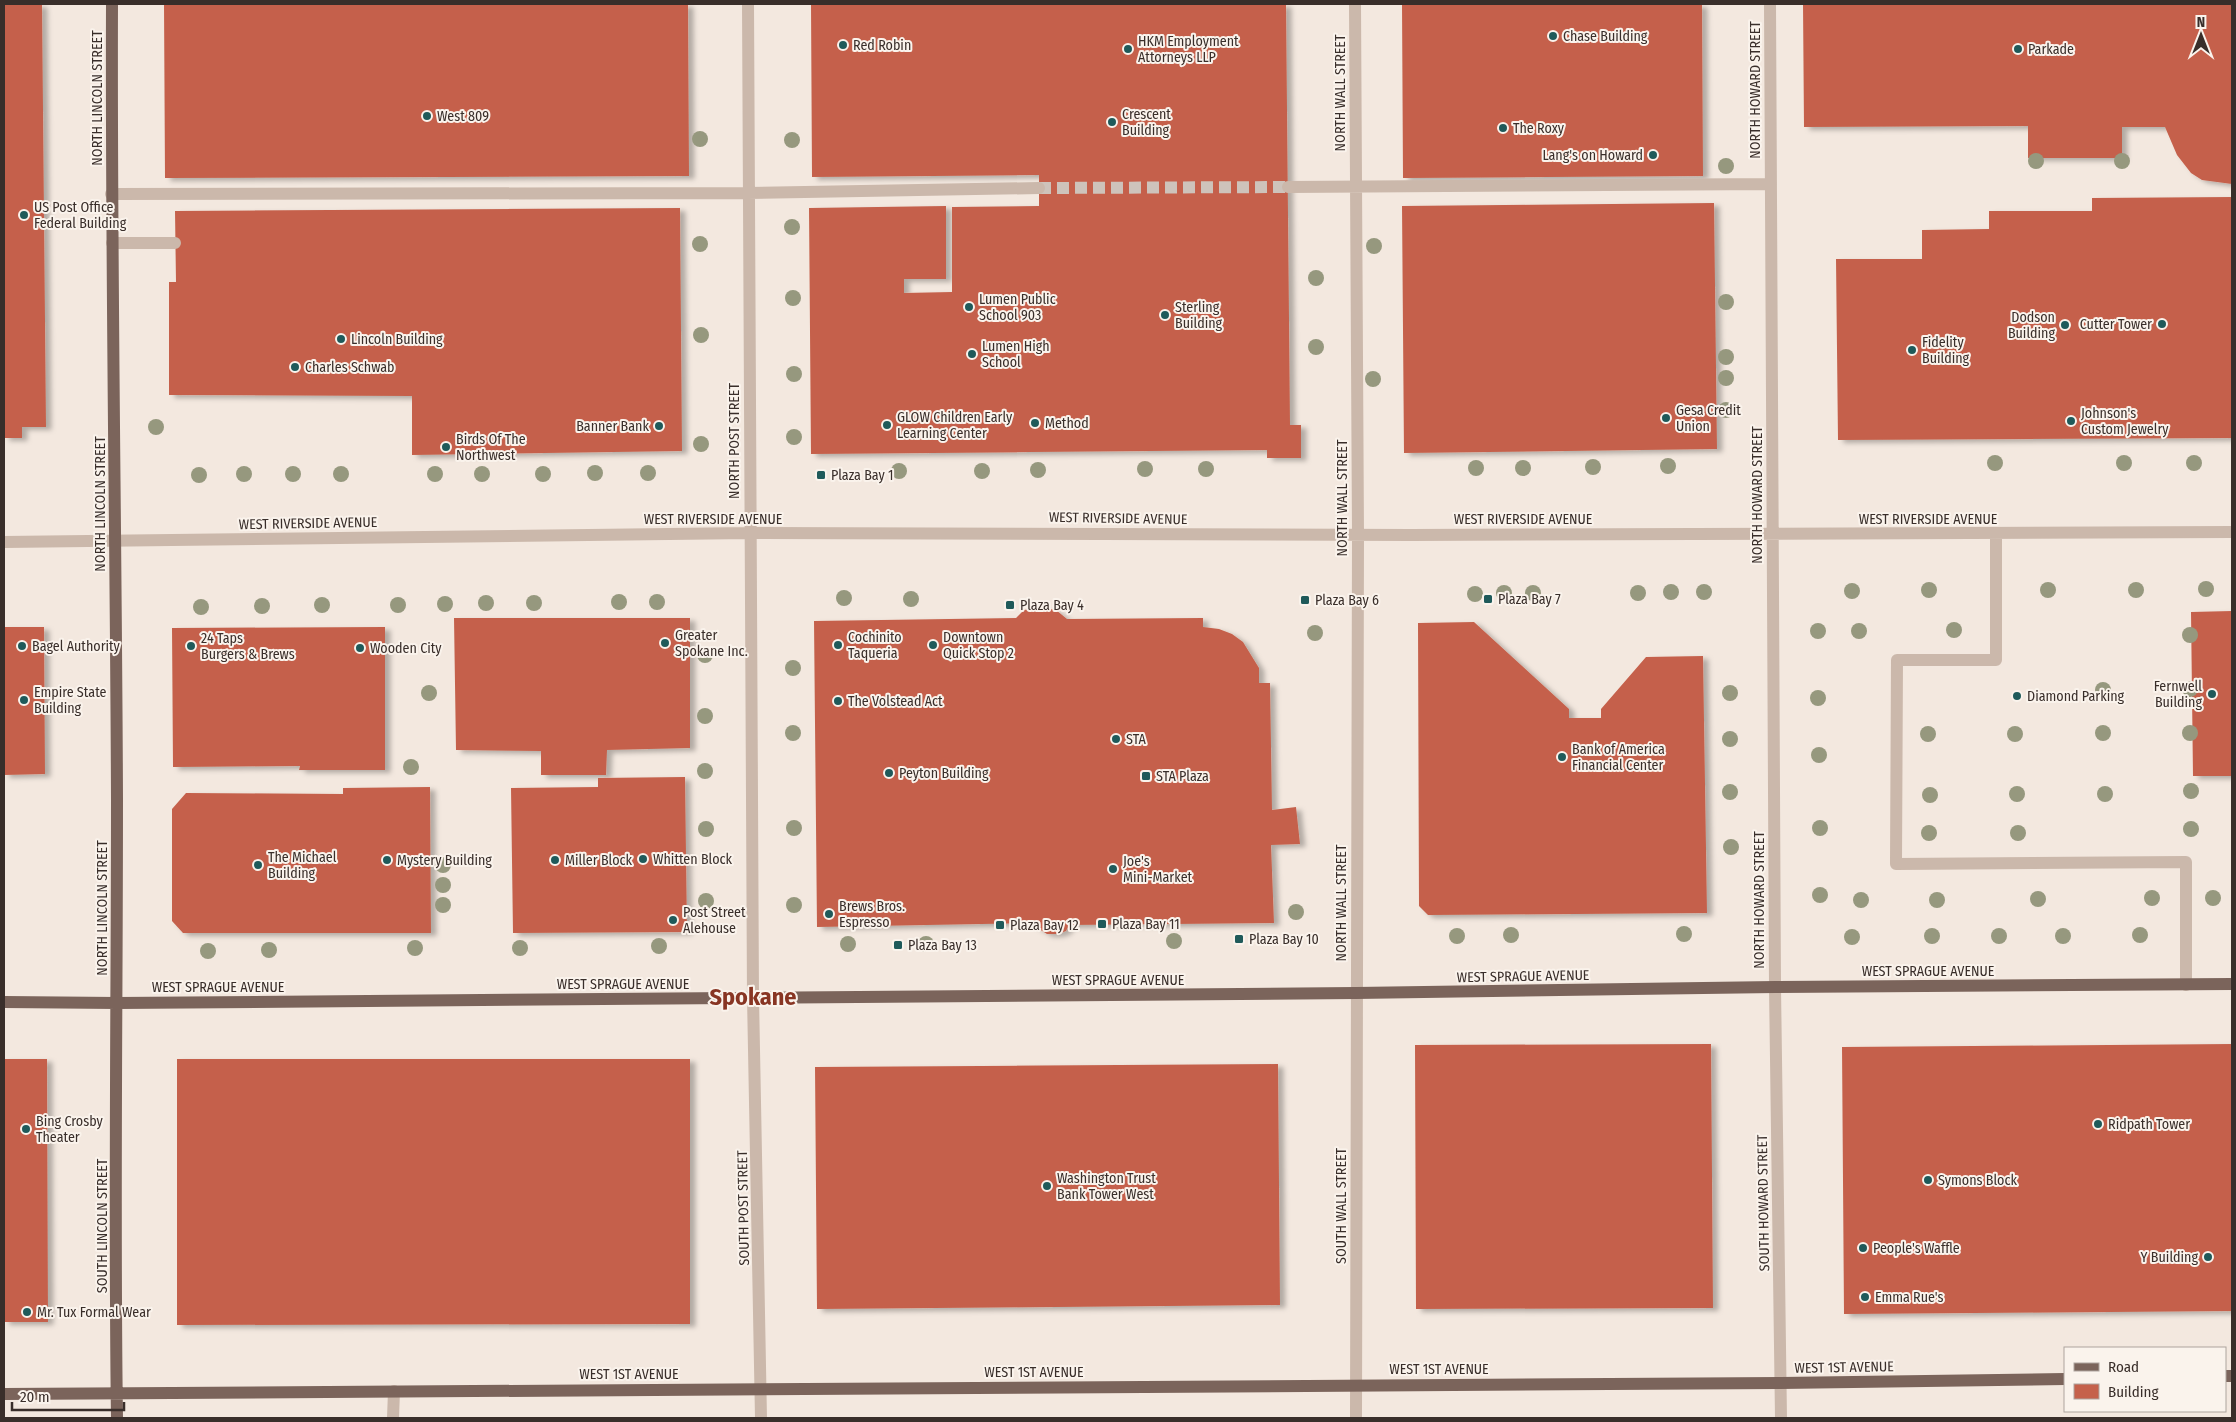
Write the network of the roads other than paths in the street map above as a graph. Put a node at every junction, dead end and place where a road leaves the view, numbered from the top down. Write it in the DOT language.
graph roads {
  1 [pos="112,4"];
  2 [pos="748,4"];
  3 [pos="1355,4"];
  4 [pos="1770,4"];
  5 [pos="1771,184"];
  6 [pos="1288,187"];
  7 [pos="1039,188"];
  8 [pos="1356,188"];
  9 [pos="748,193"];
  10 [pos="111,194"];
  11 [pos="112,242"];
  12 [pos="175,242"];
  13 [pos="2232,532"];
  14 [pos="749,533"];
  15 [pos="1772,533"];
  16 [pos="1996,534"];
  17 [pos="1358,535"];
  18 [pos="116,540"];
  19 [pos="4,542"];
  20 [pos="2232,984"];
  21 [pos="2186,985"];
  22 [pos="1774,987"];
  23 [pos="1356,993"];
  24 [pos="753,998"];
  25 [pos="4,1002"];
  26 [pos="117,1003"];
  27 [pos="2064,1378"];
  28 [pos="1781,1383"];
  29 [pos="1355,1384"];
  30 [pos="761,1389"];
  31 [pos="394,1391"];
  32 [pos="117,1393"];
  33 [pos="4,1394"];
  34 [pos="117,1418"];
  35 [pos="393,1418"];
  36 [pos="761,1418"];
  37 [pos="1356,1418"];
  38 [pos="1781,1418"];
  1 -- 10 [label="main road, NORTH LINCOLN STREET"];
  2 -- 9 [label="street, NORTH POST STREET"];
  3 -- 8 [label="street, NORTH WALL STREET"];
  4 -- 5 [label="street, NORTH HOWARD STREET"];
  5 -- 8 [label="street"];
  5 -- 15 [label="street, NORTH HOWARD STREET"];
  6 -- 8 [label="street"];
  7 -- 9 [label="street"];
  8 -- 17 [label="street, NORTH WALL STREET"];
  9 -- 10 [label="street"];
  9 -- 14 [label="street, NORTH POST STREET"];
  10 -- 11 [label="main road, NORTH LINCOLN STREET"];
  11 -- 12 [label="street"];
  11 -- 18 [label="main road, NORTH LINCOLN STREET"];
  13 -- 16 [label="street, WEST RIVERSIDE AVENUE"];
  14 -- 17 [label="street, WEST RIVERSIDE AVENUE"];
  14 -- 18 [label="street, WEST RIVERSIDE AVENUE"];
  14 -- 24 [label="street, NORTH POST STREET"];
  15 -- 16 [label="street, WEST RIVERSIDE AVENUE"];
  15 -- 17 [label="street, WEST RIVERSIDE AVENUE"];
  15 -- 22 [label="street, NORTH HOWARD STREET"];
  16 -- 21 [label="street"];
  17 -- 23 [label="street, NORTH WALL STREET"];
  18 -- 19 [label="street, WEST RIVERSIDE AVENUE"];
  18 -- 26 [label="main road, NORTH LINCOLN STREET"];
  20 -- 21 [label="main road, WEST SPRAGUE AVENUE"];
  21 -- 22 [label="main road, WEST SPRAGUE AVENUE"];
  22 -- 23 [label="main road, WEST SPRAGUE AVENUE"];
  22 -- 28 [label="street, SOUTH HOWARD STREET"];
  23 -- 24 [label="main road, WEST SPRAGUE AVENUE"];
  23 -- 29 [label="street, SOUTH WALL STREET"];
  24 -- 26 [label="main road, WEST SPRAGUE AVENUE"];
  24 -- 30 [label="street, SOUTH POST STREET"];
  25 -- 26 [label="main road, WEST SPRAGUE AVENUE"];
  26 -- 32 [label="main road, SOUTH LINCOLN STREET"];
  27 -- 28 [label="main road, WEST 1ST AVENUE"];
  28 -- 29 [label="main road, WEST 1ST AVENUE"];
  28 -- 38 [label="street, SOUTH HOWARD STREET"];
  29 -- 30 [label="main road, WEST 1ST AVENUE"];
  29 -- 37 [label="street, SOUTH WALL STREET"];
  30 -- 31 [label="main road, WEST 1ST AVENUE"];
  30 -- 36 [label="street, SOUTH POST STREET"];
  31 -- 32 [label="main road, WEST 1ST AVENUE"];
  31 -- 35 [label="street"];
  32 -- 33 [label="main road, WEST 1ST AVENUE"];
  32 -- 34 [label="main road, SOUTH LINCOLN STREET"];
}
